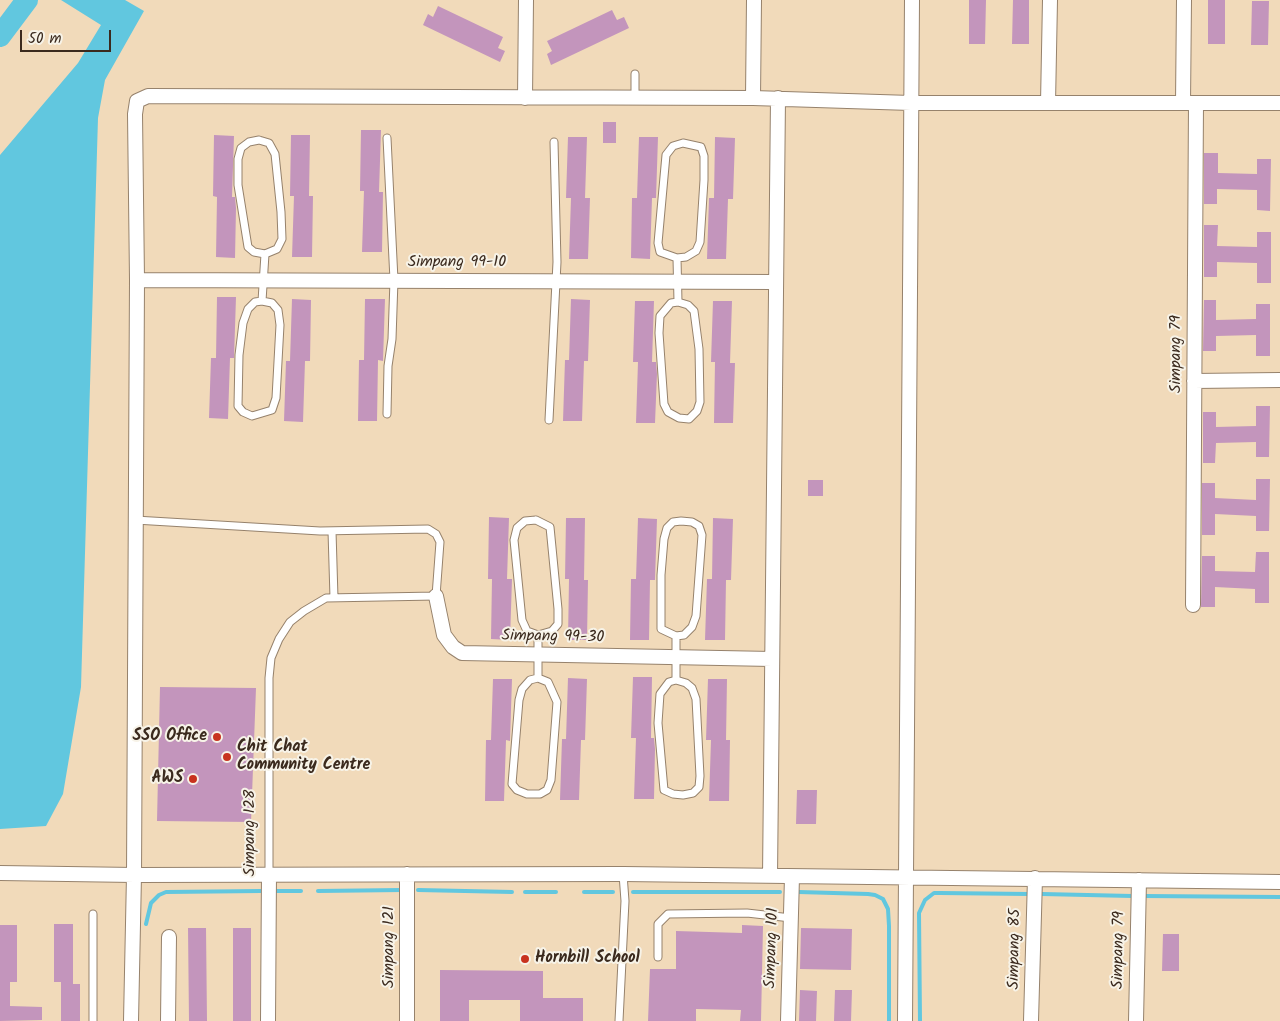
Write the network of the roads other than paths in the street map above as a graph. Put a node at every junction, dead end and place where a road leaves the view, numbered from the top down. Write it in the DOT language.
graph roads {
  1 [pos="526,0"];
  2 [pos="754,0"];
  3 [pos="912,0"];
  4 [pos="1050,0"];
  5 [pos="1184,0"];
  6 [pos="634,74"];
  7 [pos="525,98"];
  8 [pos="635,98"];
  9 [pos="753,98"];
  10 [pos="778,98"];
  11 [pos="911,103"];
  12 [pos="1048,103"];
  13 [pos="1190,103"];
  14 [pos="1280,103"];
  15 [pos="386,138"];
  16 [pos="554,142"];
  17 [pos="265,254"];
  18 [pos="677,258"];
  19 [pos="137,280"];
  20 [pos="265,280"];
  21 [pos="394,280"];
  22 [pos="557,281"];
  23 [pos="677,281"];
  24 [pos="776,282"];
  25 [pos="262,301"];
  26 [pos="678,302"];
  27 [pos="1280,380"];
  28 [pos="1194,381"];
  29 [pos="387,414"];
  30 [pos="549,420"];
  31 [pos="135,520"];
  32 [pos="332,531"];
  33 [pos="436,596"];
  34 [pos="334,598"];
  35 [pos="1193,605"];
  36 [pos="538,635"];
  37 [pos="676,636"];
  38 [pos="539,655"];
  39 [pos="676,658"];
  40 [pos="772,659"];
  41 [pos="538,678"];
  42 [pos="676,680"];
  43 [pos="0,873"];
  44 [pos="268,874"];
  45 [pos="408,874"];
  46 [pos="623,874"];
  47 [pos="134,875"];
  48 [pos="770,876"];
  49 [pos="792,876"];
  50 [pos="907,877"];
  51 [pos="1035,878"];
  52 [pos="1139,880"];
  53 [pos="1280,882"];
  54 [pos="93,914"];
  55 [pos="791,918"];
  56 [pos="169,937"];
  57 [pos="658,957"];
  58 [pos="93,1021"];
  59 [pos="131,1021"];
  60 [pos="168,1021"];
  61 [pos="268,1021"];
  62 [pos="407,1021"];
  63 [pos="619,1021"];
  64 [pos="788,1021"];
  65 [pos="905,1021"];
  66 [pos="1032,1021"];
  67 [pos="1136,1021"];
  1 -- 7 [label="street"];
  2 -- 9 [label="street"];
  3 -- 11 [label="street"];
  4 -- 12 [label="street"];
  5 -- 13 [label="street, Simpang 79"];
  6 -- 8 [label="lane"];
  7 -- 8 [label="street"];
  7 -- 19 [label="street"];
  8 -- 9 [label="street"];
  9 -- 10 [label="street"];
  10 -- 11 [label="street"];
  10 -- 24 [label="street"];
  11 -- 12 [label="street"];
  11 -- 50 [label="street"];
  12 -- 13 [label="street"];
  13 -- 14 [label="street"];
  13 -- 28 [label="street, Simpang 79"];
  15 -- 21 [label="lane"];
  16 -- 22 [label="lane"];
  17 -- 17 [label="lane"];
  17 -- 20 [label="lane"];
  18 -- 18 [label="lane"];
  18 -- 23 [label="lane"];
  19 -- 20 [label="street, Simpang 99-10"];
  19 -- 31 [label="street"];
  20 -- 21 [label="street, Simpang 99-10"];
  20 -- 25 [label="lane"];
  21 -- 22 [label="street, Simpang 99-10"];
  21 -- 29 [label="lane"];
  22 -- 23 [label="street, Simpang 99-10"];
  22 -- 30 [label="lane"];
  23 -- 24 [label="street, Simpang 99-10"];
  23 -- 26 [label="lane"];
  24 -- 40 [label="street"];
  25 -- 25 [label="lane"];
  26 -- 26 [label="lane"];
  27 -- 28 [label="street"];
  28 -- 35 [label="street, Simpang 79"];
  31 -- 32 [label="lane"];
  31 -- 47 [label="street"];
  32 -- 33 [label="lane, Simpang 99-30"];
  32 -- 34 [label="lane"];
  33 -- 34 [label="lane, Simpang 128"];
  33 -- 38 [label="street, Simpang 99-30"];
  34 -- 44 [label="lane, Simpang 128"];
  36 -- 36 [label="lane"];
  36 -- 38 [label="lane"];
  37 -- 37 [label="lane"];
  37 -- 39 [label="lane"];
  38 -- 39 [label="street, Simpang 99-30"];
  38 -- 41 [label="lane"];
  39 -- 40 [label="street, Simpang 99-30"];
  39 -- 42 [label="lane"];
  40 -- 48 [label="street"];
  41 -- 41 [label="lane"];
  42 -- 42 [label="lane"];
  43 -- 47 [label="street"];
  44 -- 45 [label="street"];
  44 -- 47 [label="street"];
  44 -- 61 [label="street, Simpang 128"];
  45 -- 46 [label="street"];
  45 -- 62 [label="street, Simpang 121"];
  46 -- 48 [label="street"];
  46 -- 63 [label="lane"];
  47 -- 59 [label="street"];
  48 -- 49 [label="street"];
  49 -- 50 [label="street"];
  49 -- 55 [label="street, Simpang 101"];
  50 -- 51 [label="street"];
  50 -- 65 [label="street"];
  51 -- 52 [label="street"];
  51 -- 66 [label="street, Simpang 85"];
  52 -- 53 [label="street"];
  52 -- 67 [label="street, Simpang 79"];
  54 -- 58 [label="lane"];
  55 -- 57 [label="lane"];
  55 -- 64 [label="street, Simpang 101"];
  56 -- 60 [label="street"];
}
